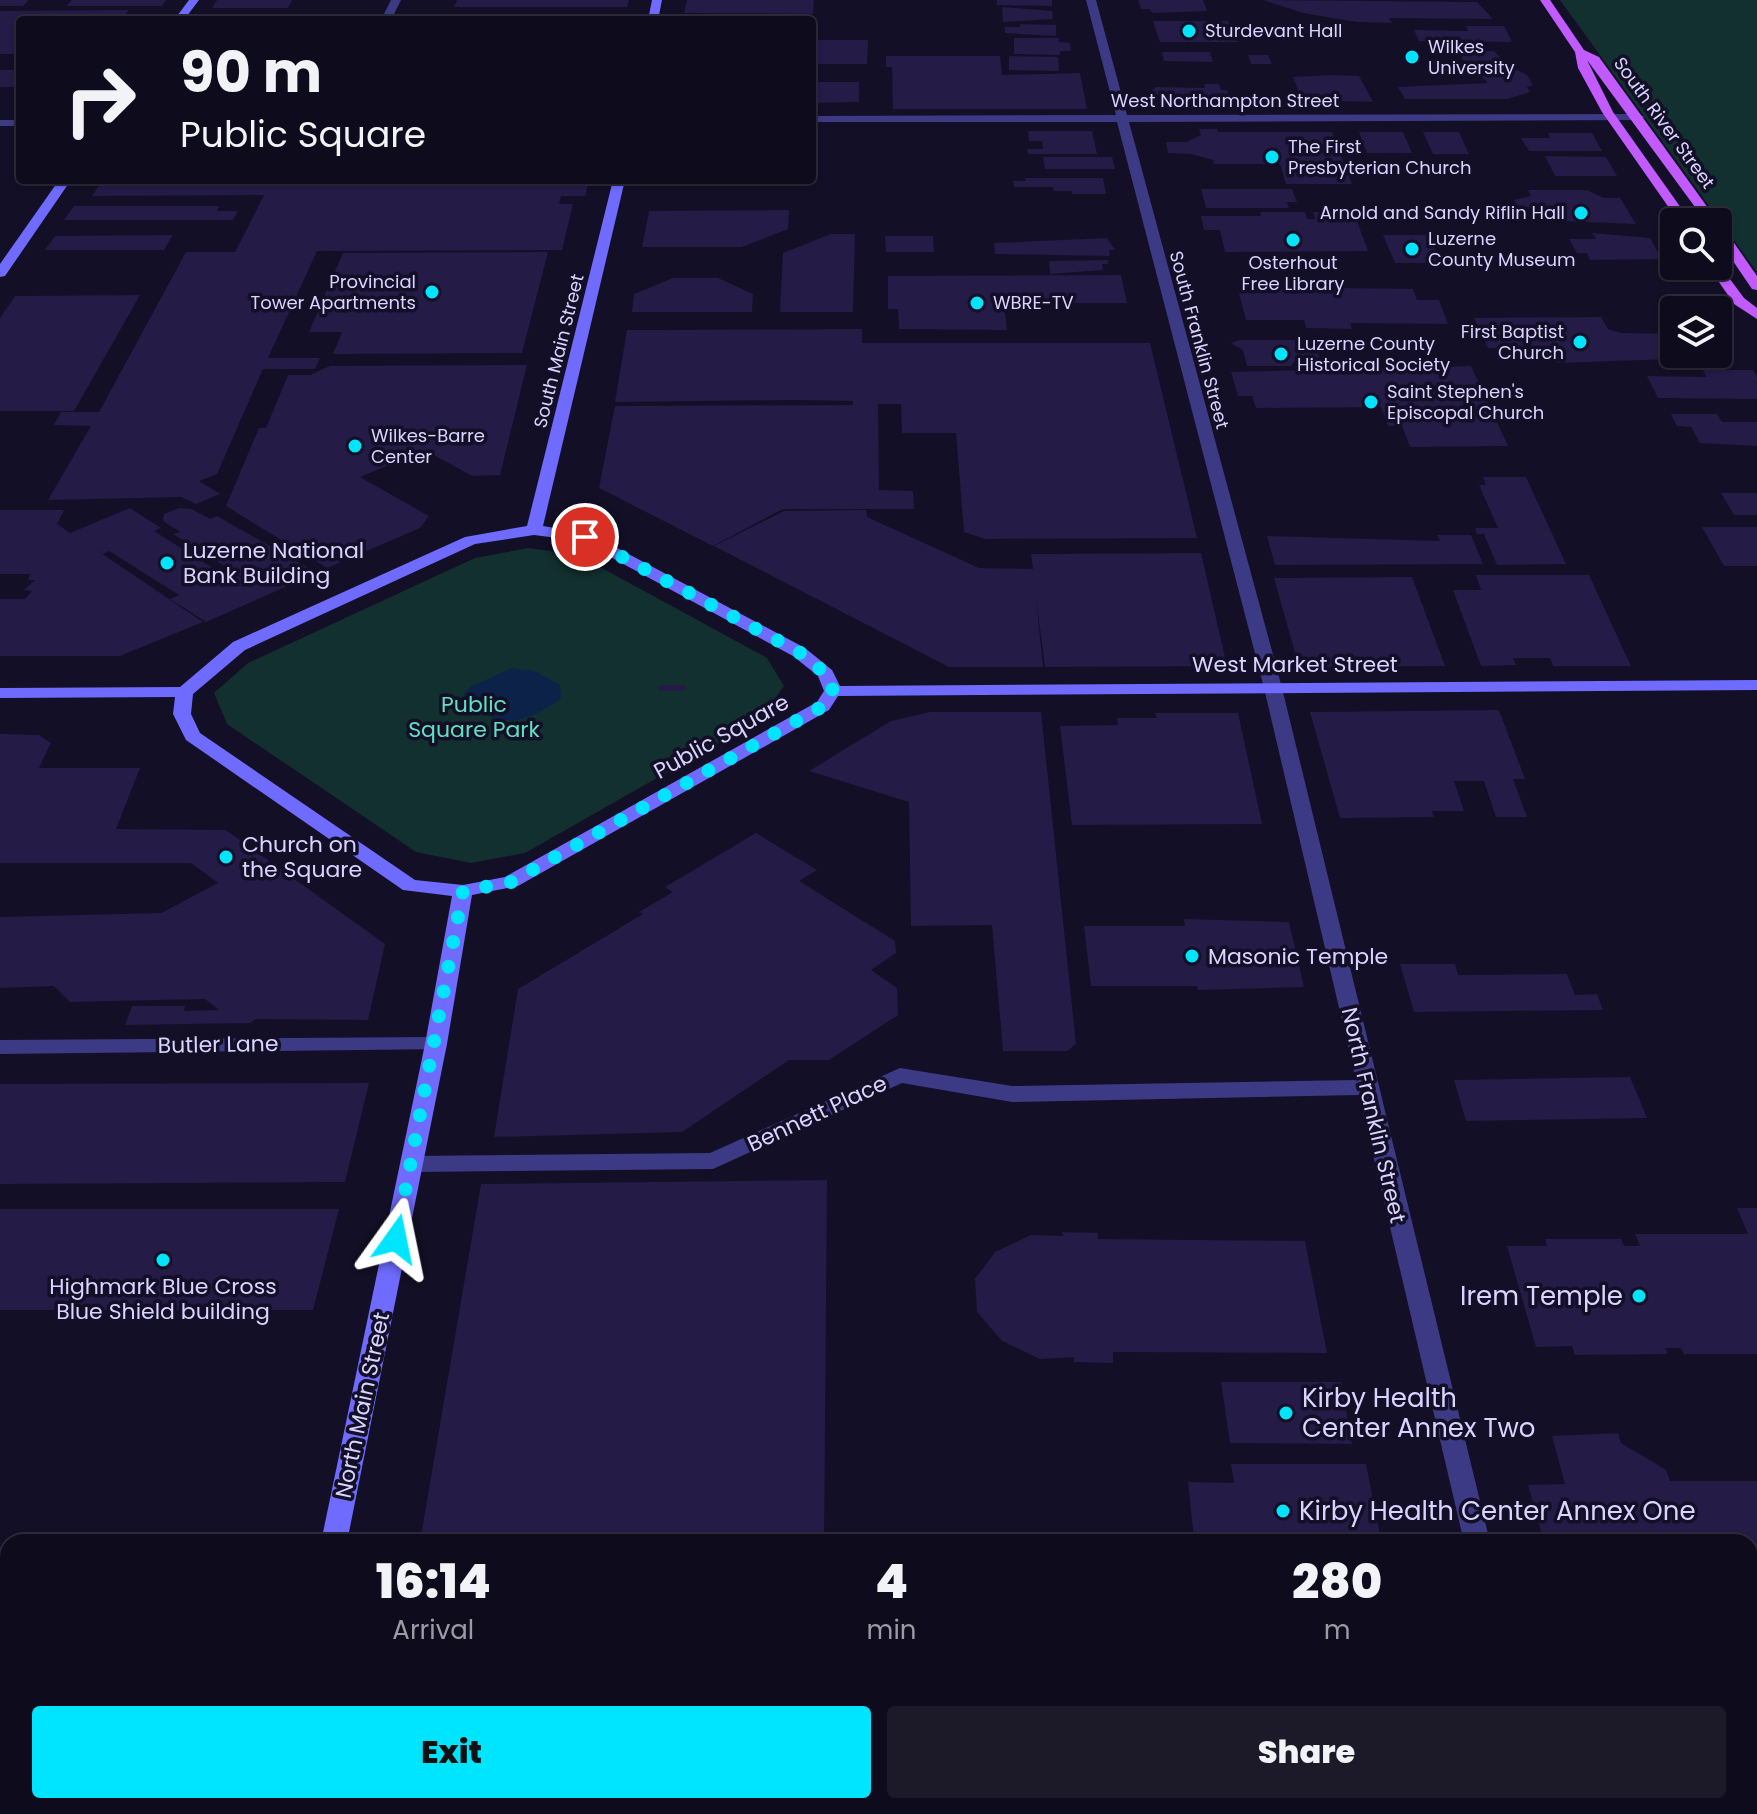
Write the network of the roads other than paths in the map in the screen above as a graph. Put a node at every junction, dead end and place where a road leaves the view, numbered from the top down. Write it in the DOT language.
graph roads {
  1 [pos="1091,0"];
  2 [pos="1545,0"];
  3 [pos="1580,52"];
  4 [pos="1613,117"];
  5 [pos="1639,117"];
  6 [pos="816,119"];
  7 [pos="1122,119"];
  8 [pos="62,184"];
  9 [pos="618,184"];
  10 [pos="1675,208"];
  11 [pos="1702,208"];
  12 [pos="1732,250"];
  13 [pos="0,273"];
  14 [pos="1725,280"];
  15 [pos="1757,286"];
  16 [pos="1757,315"];
  17 [pos="534,530"];
  18 [pos="1757,685"];
  19 [pos="1273,688"];
  20 [pos="833,691"];
  21 [pos="184,692"];
  22 [pos="0,693"];
  23 [pos="463,891"];
  24 [pos="436,1044"];
  25 [pos="0,1047"];
  26 [pos="1367,1087"];
  27 [pos="412,1164"];
  28 [pos="336,1534"];
  29 [pos="1475,1534"];
  1 -- 7 [label="street, South Franklin Street"];
  2 -- 3 [label="main road, South River Street"];
  3 -- 4 [label="main road, South River Street"];
  3 -- 5 [label="main road, South River Street"];
  4 -- 5 [label="street, West Northampton Street"];
  4 -- 7 [label="street, West Northampton Street"];
  4 -- 10 [label="main road, South River Street"];
  5 -- 11 [label="main road, South River Street"];
  6 -- 7 [label="street, West Northampton Street"];
  7 -- 19 [label="street, South Franklin Street"];
  8 -- 13 [label="main road"];
  9 -- 17 [label="main road, South Main Street"];
  12 -- 15 [label="main road"];
  14 -- 16 [label="main road"];
  17 -- 20 [label="main road"];
  17 -- 21 [label="main road"];
  18 -- 19 [label="main road, West Market Street"];
  19 -- 20 [label="main road, West Market Street"];
  19 -- 26 [label="street, North Franklin Street"];
  20 -- 23 [label="main road, Public Square"];
  21 -- 22 [label="main road"];
  21 -- 23 [label="main road, Public Square"];
  23 -- 24 [label="main road, North Main Street"];
  24 -- 25 [label="street, Butler Lane"];
  24 -- 27 [label="main road, North Main Street"];
  26 -- 27 [label="street, Bennett Place"];
  26 -- 29 [label="street, North Franklin Street"];
  27 -- 28 [label="main road, North Main Street"];
}
